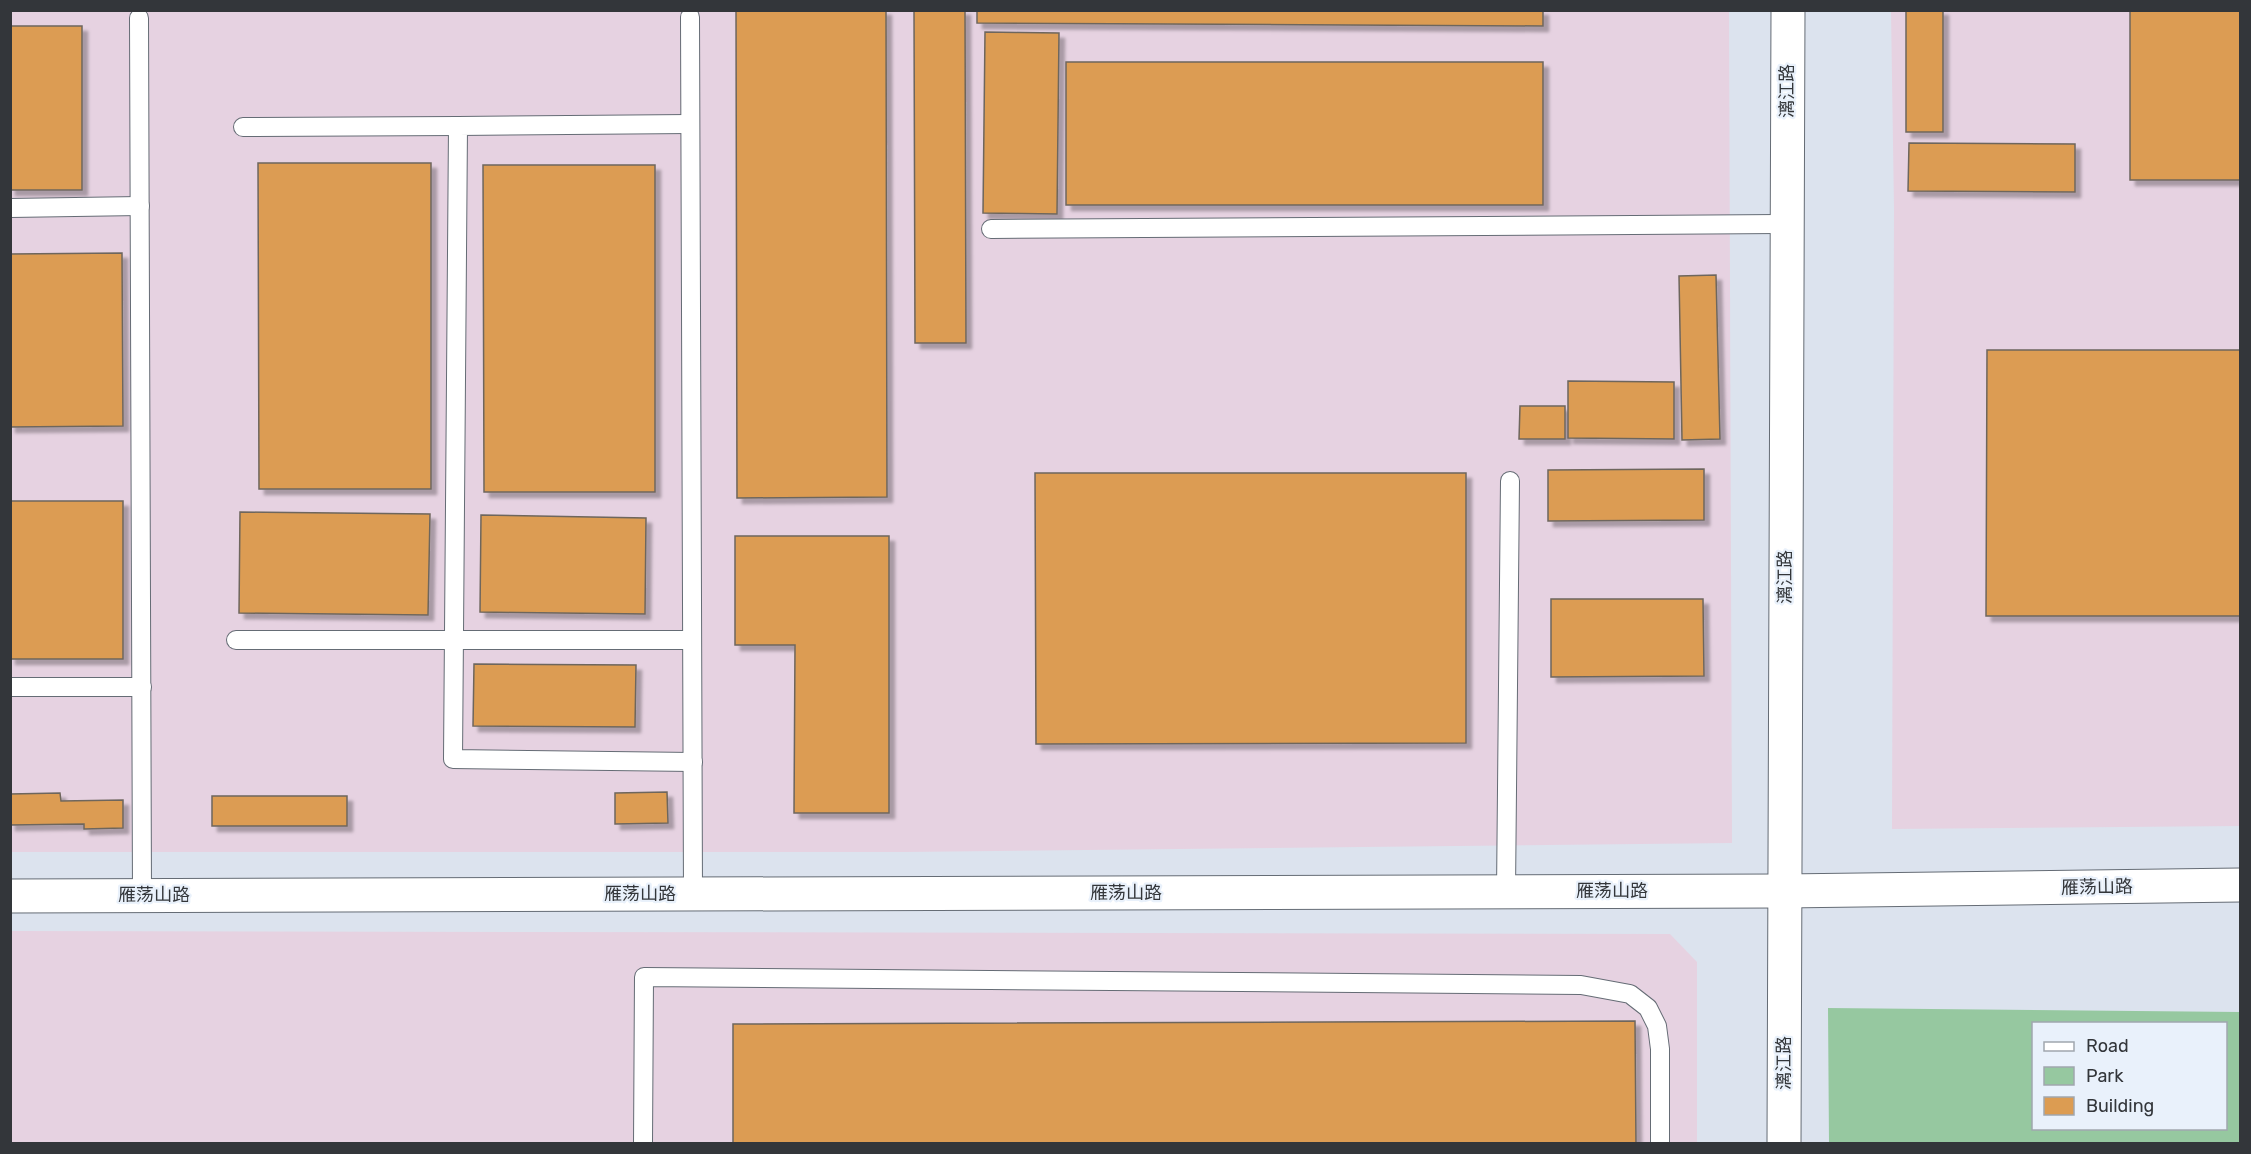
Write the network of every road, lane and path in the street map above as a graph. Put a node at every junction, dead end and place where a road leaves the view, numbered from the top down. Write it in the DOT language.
graph roads {
  1 [pos="1788,10"];
  2 [pos="690,17"];
  3 [pos="139,18"];
  4 [pos="690,124"];
  5 [pos="458,126"];
  6 [pos="243,127"];
  7 [pos="140,206"];
  8 [pos="10,208"];
  9 [pos="1787,224"];
  10 [pos="991,229"];
  11 [pos="1510,481"];
  12 [pos="236,640"];
  13 [pos="454,640"];
  14 [pos="692,640"];
  15 [pos="10,687"];
  16 [pos="142,687"];
  17 [pos="693,762"];
  18 [pos="2241,885"];
  19 [pos="1784,891"];
  20 [pos="1506,892"];
  21 [pos="693,893"];
  22 [pos="142,895"];
  23 [pos="10,896"];
  24 [pos="643,1143"];
  25 [pos="1660,1143"];
  26 [pos="1784,1143"];
  1 -- 9 [label="street, 漓江路"];
  2 -- 4 [label="lane"];
  3 -- 7 [label="lane"];
  4 -- 5 [label="lane"];
  4 -- 14 [label="lane"];
  5 -- 6 [label="lane"];
  5 -- 13 [label="lane"];
  7 -- 8 [label="lane"];
  7 -- 16 [label="lane"];
  9 -- 10 [label="lane"];
  9 -- 19 [label="street, 漓江路"];
  11 -- 20 [label="lane"];
  12 -- 13 [label="lane"];
  13 -- 14 [label="lane"];
  13 -- 17 [label="lane"];
  14 -- 17 [label="lane"];
  15 -- 16 [label="lane"];
  16 -- 22 [label="lane"];
  17 -- 21 [label="lane"];
  18 -- 19 [label="street, 雁荡山路"];
  19 -- 20 [label="street, 雁荡山路"];
  19 -- 26 [label="street, 漓江路"];
  20 -- 21 [label="street, 雁荡山路"];
  21 -- 22 [label="street, 雁荡山路"];
  22 -- 23 [label="street, 雁荡山路"];
  24 -- 25 [label="lane"];
}
